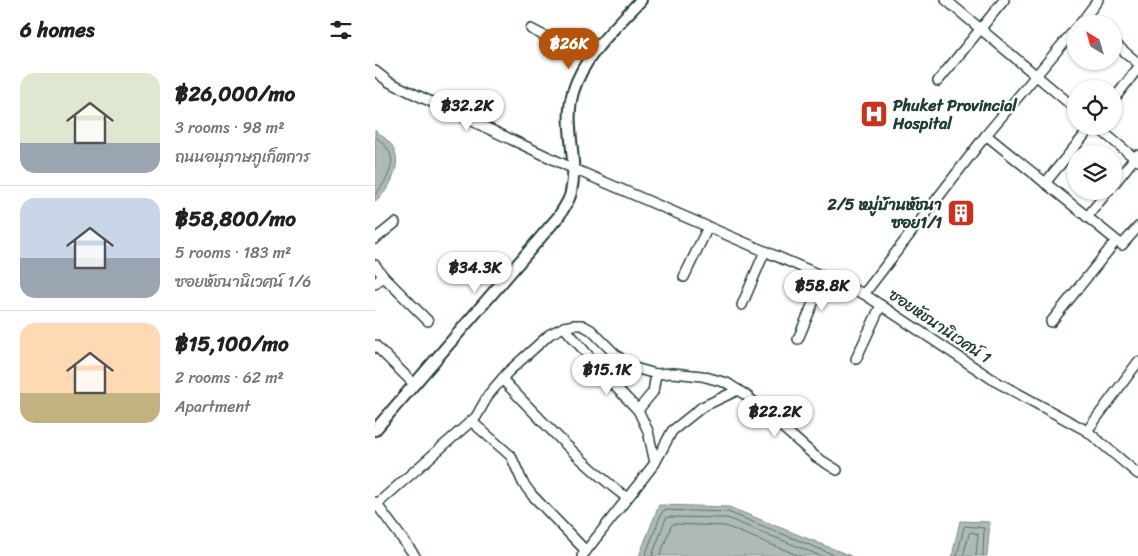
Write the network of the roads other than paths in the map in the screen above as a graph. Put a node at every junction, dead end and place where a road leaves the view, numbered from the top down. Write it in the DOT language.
graph roads {
  1 [pos="641,0"];
  2 [pos="945,0"];
  3 [pos="1004,0"];
  4 [pos="1098,0"];
  5 [pos="1089,15"];
  6 [pos="980,28"];
  7 [pos="531,29"];
  8 [pos="1067,39"];
  9 [pos="1123,50"];
  10 [pos="592,55"];
  11 [pos="1138,63"];
  12 [pos="1138,68"];
  13 [pos="375,71"];
  14 [pos="1036,75"];
  15 [pos="938,81"];
  16 [pos="1122,89"];
  17 [pos="1067,101"];
  18 [pos="985,135"];
  19 [pos="1085,135"];
  20 [pos="1108,135"];
  21 [pos="1137,158"];
  22 [pos="574,169"];
  23 [pos="1122,175"];
  24 [pos="1045,183"];
  25 [pos="1101,200"];
  26 [pos="1087,217"];
  27 [pos="395,223"];
  28 [pos="1138,226"];
  29 [pos="709,227"];
  30 [pos="375,240"];
  31 [pos="1119,243"];
  32 [pos="765,251"];
  33 [pos="375,265"];
  34 [pos="383,276"];
  35 [pos="684,277"];
  36 [pos="824,277"];
  37 [pos="375,284"];
  38 [pos="864,294"];
  39 [pos="743,305"];
  40 [pos="881,305"];
  41 [pos="428,321"];
  42 [pos="1051,322"];
  43 [pos="564,327"];
  44 [pos="798,339"];
  45 [pos="375,345"];
  46 [pos="856,359"];
  47 [pos="1138,362"];
  48 [pos="656,374"];
  49 [pos="1134,375"];
  50 [pos="502,379"];
  51 [pos="414,384"];
  52 [pos="738,390"];
  53 [pos="638,410"];
  54 [pos="471,422"];
  55 [pos="379,423"];
  56 [pos="375,430"];
  57 [pos="1087,431"];
  58 [pos="655,463"];
  59 [pos="837,470"];
  60 [pos="1138,474"];
  61 [pos="627,498"];
  62 [pos="376,503"];
  63 [pos="584,553"];
  64 [pos="415,556"];
  1 -- 10 [label="street"];
  2 -- 6 [label="street"];
  3 -- 6 [label="street"];
  4 -- 5 [label="street"];
  6 -- 14 [label="street"];
  6 -- 15 [label="street"];
  7 -- 10 [label="street"];
  8 -- 14 [label="street"];
  9 -- 11 [label="street"];
  10 -- 22 [label="street"];
  12 -- 16 [label="street"];
  13 -- 22 [label="street, ซอยหัชนานิเวศน์ 1"];
  14 -- 17 [label="street"];
  14 -- 18 [label="street"];
  18 -- 24 [label="street"];
  18 -- 38 [label="street"];
  19 -- 24 [label="street"];
  20 -- 21 [label="street"];
  21 -- 23 [label="street"];
  22 -- 29 [label="street, ซอยหัชนานิเวศน์ 1"];
  22 -- 51 [label="street"];
  24 -- 26 [label="street"];
  25 -- 26 [label="street"];
  26 -- 31 [label="street"];
  27 -- 30 [label="street"];
  28 -- 31 [label="street"];
  29 -- 32 [label="street, ซอยหัชนานิเวศน์ 1"];
  29 -- 35 [label="street"];
  31 -- 42 [label="street"];
  32 -- 36 [label="street, ซอยหัชนานิเวศน์ 1"];
  32 -- 39 [label="street"];
  33 -- 34 [label="street"];
  34 -- 37 [label="street"];
  34 -- 41 [label="street"];
  36 -- 38 [label="street, ซอยหัชนานิเวศน์ 1"];
  36 -- 44 [label="street"];
  38 -- 40 [label="street, ซอยหัชนานิเวศน์ 1"];
  40 -- 46 [label="street"];
  40 -- 57 [label="street, ซอยหัชนานิเวศน์ 1"];
  43 -- 48 [label="street"];
  43 -- 50 [label="street"];
  43 -- 53 [label="street"];
  45 -- 51 [label="street"];
  47 -- 49 [label="street"];
  48 -- 52 [label="street"];
  48 -- 53 [label="street"];
  49 -- 57 [label="street"];
  50 -- 54 [label="street"];
  50 -- 61 [label="street"];
  51 -- 55 [label="street"];
  52 -- 58 [label="street"];
  52 -- 59 [label="street"];
  53 -- 58 [label="street"];
  54 -- 62 [label="street"];
  54 -- 63 [label="street"];
  55 -- 56 [label="street"];
  57 -- 60 [label="street, ซอยหัชนานิเวศน์ 1"];
  58 -- 61 [label="street"];
  61 -- 63 [label="street"];
  62 -- 64 [label="street"];
}
